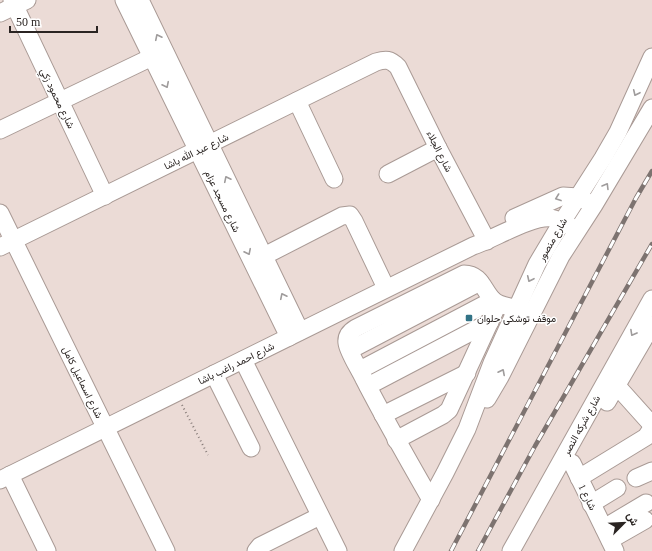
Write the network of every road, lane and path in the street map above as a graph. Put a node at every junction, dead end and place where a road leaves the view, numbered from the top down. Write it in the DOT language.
graph roads {
  1 [pos="124,0"];
  2 [pos="140,0"];
  3 [pos="13,5"];
  4 [pos="152,57"];
  5 [pos="652,57"];
  6 [pos="392,61"];
  7 [pos="60,101"];
  8 [pos="297,101"];
  9 [pos="652,108"];
  10 [pos="0,130"];
  11 [pos="204,147"];
  12 [pos="438,148"];
  13 [pos="388,174"];
  14 [pos="334,179"];
  15 [pos="105,196"];
  16 [pos="578,196"];
  17 [pos="594,205"];
  18 [pos="0,213"];
  19 [pos="562,222"];
  20 [pos="577,230"];
  21 [pos="481,241"];
  22 [pos="7,244"];
  23 [pos="264,256"];
  24 [pos="386,288"];
  25 [pos="652,299"];
  26 [pos="496,302"];
  27 [pos="516,308"];
  28 [pos="490,322"];
  29 [pos="652,325"];
  30 [pos="295,334"];
  31 [pos="243,360"];
  32 [pos="360,370"];
  33 [pos="467,373"];
  34 [pos="214,374"];
  35 [pos="368,386"];
  36 [pos="617,386"];
  37 [pos="176,393"];
  38 [pos="383,415"];
  39 [pos="652,425"];
  40 [pos="105,428"];
  41 [pos="652,428"];
  42 [pos="467,429"];
  43 [pos="396,440"];
  44 [pos="251,448"];
  45 [pos="208,455"];
  46 [pos="575,471"];
  47 [pos="652,471"];
  48 [pos="5,478"];
  49 [pos="636,478"];
  50 [pos="617,488"];
  51 [pos="431,500"];
  52 [pos="646,503"];
  53 [pos="592,504"];
  54 [pos="320,516"];
  55 [pos="645,520"];
  56 [pos="609,540"];
  57 [pos="47,551"];
  58 [pos="166,551"];
  59 [pos="256,551"];
  60 [pos="338,551"];
  61 [pos="403,551"];
  62 [pos="510,551"];
  63 [pos="524,551"];
  1 -- 4 [label="street, شارع مسجد عزام"];
  11 -- 2 [label="street, شارع مسجد عزام, one-way"];
  3 -- 7 [label="street, شارع محمود زكي"];
  4 -- 7 [label="street"];
  4 -- 11 [label="street, شارع مسجد عزام, one-way"];
  5 -- 16 [label="street, شارع منصور, one-way"];
  6 -- 8 [label="street, شارع عبد الله باشا"];
  6 -- 12 [label="street, شارع الجلاء"];
  7 -- 10 [label="street"];
  7 -- 15 [label="street, شارع محمود زكي"];
  8 -- 11 [label="street, شارع عبد الله باشا"];
  8 -- 14 [label="street"];
  17 -- 9 [label="street, شارع منصور, one-way"];
  11 -- 15 [label="street, شارع عبد الله باشا"];
  23 -- 11 [label="street, شارع مسجد عزام, one-way"];
  11 -- 30 [label="street, شارع مسجد عزام, one-way"];
  12 -- 13 [label="street"];
  12 -- 21 [label="street, شارع الجلاء"];
  15 -- 22 [label="street, شارع عبد الله باشا"];
  16 -- 17 [label="street"];
  16 -- 19 [label="street, شارع منصور"];
  16 -- 21 [label="street, شارع احمد راغب باشا, one-way"];
  17 -- 20 [label="street, شارع منصور"];
  18 -- 22 [label="street, شارع اسماعيل كامل"];
  19 -- 20 [label="street, شارع احمد راغب باشا"];
  19 -- 21 [label="street, شارع احمد راغب باشا"];
  19 -- 27 [label="street, شارع منصور, one-way"];
  42 -- 20 [label="street, شارع منصور, one-way"];
  21 -- 24 [label="street, شارع احمد راغب باشا"];
  22 -- 40 [label="street, شارع اسماعيل كامل"];
  23 -- 24 [label="street"];
  30 -- 23 [label="street, شارع مسجد عزام, one-way"];
  24 -- 30 [label="street, شارع احمد راغب باشا"];
  25 -- 62 [label="street, شارع شركه النصر, one-way"];
  26 -- 27 [label="street"];
  26 -- 28 [label="street"];
  26 -- 32 [label="street"];
  26 -- 32 [label="street"];
  27 -- 42 [label="street, شارع منصور"];
  28 -- 33 [label="street"];
  28 -- 35 [label="street"];
  29 -- 36 [label="street, شارع شركه النصر"];
  30 -- 31 [label="street, شارع احمد راغب باشا"];
  31 -- 34 [label="street, شارع احمد راغب باشا"];
  31 -- 54 [label="street"];
  32 -- 35 [label="street"];
  33 -- 38 [label="street"];
  33 -- 43 [label="street"];
  34 -- 37 [label="street, شارع احمد راغب باشا"];
  34 -- 44 [label="street"];
  35 -- 38 [label="street"];
  36 -- 39 [label="street"];
  36 -- 46 [label="street, شارع شركه النصر"];
  37 -- 40 [label="street, شارع احمد راغب باشا"];
  37 -- 45 [label="path"];
  38 -- 43 [label="street"];
  40 -- 48 [label="street, شارع احمد راغب باشا"];
  40 -- 58 [label="street, شارع اسماعيل كامل"];
  41 -- 46 [label="street"];
  42 -- 51 [label="street, شارع منصور"];
  43 -- 51 [label="street"];
  46 -- 53 [label="street, شارع 1"];
  46 -- 63 [label="street, شارع شركه النصر"];
  47 -- 49 [label="street"];
  48 -- 57 [label="street"];
  50 -- 53 [label="street"];
  51 -- 61 [label="street, شارع منصور"];
  52 -- 56 [label="street"];
  53 -- 56 [label="street, شارع 1"];
  54 -- 59 [label="street"];
  54 -- 60 [label="street"];
  55 -- 56 [label="street"];
}
